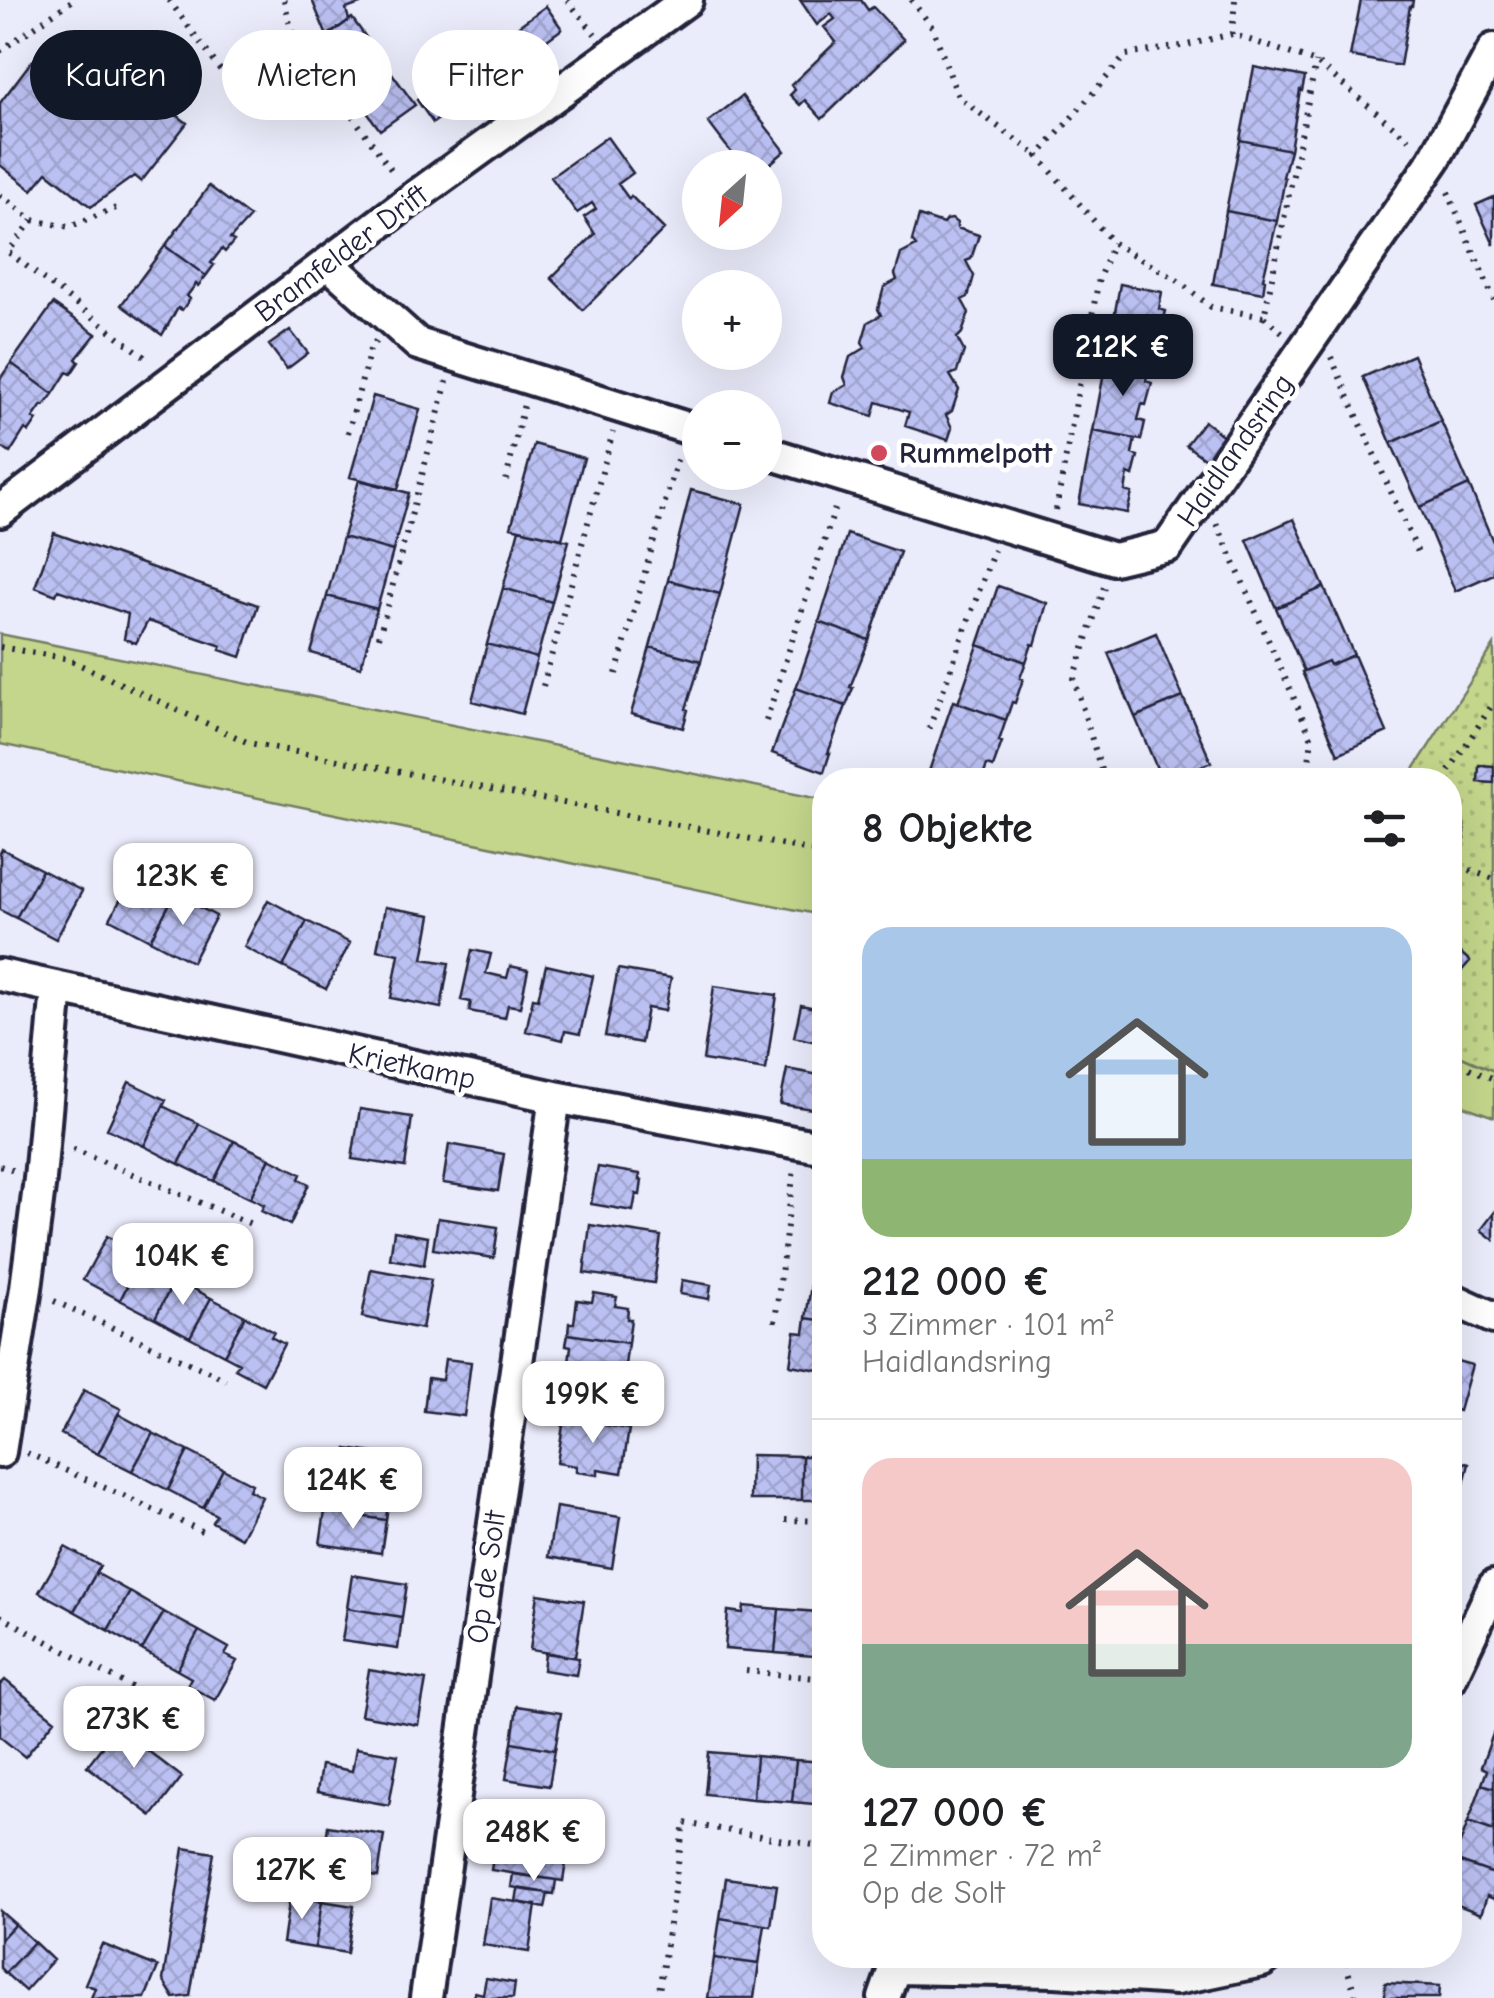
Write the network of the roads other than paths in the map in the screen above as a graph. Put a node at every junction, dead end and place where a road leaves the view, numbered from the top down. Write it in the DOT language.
graph roads {
  1 [pos="687,0"];
  2 [pos="1494,49"];
  3 [pos="328,263"];
  4 [pos="682,427"];
  5 [pos="782,457"];
  6 [pos="0,511"];
  7 [pos="0,975"];
  8 [pos="57,988"];
  9 [pos="555,1097"];
  10 [pos="811,1145"];
  11 [pos="1462,1303"];
  12 [pos="1494,1318"];
  13 [pos="1,1447"];
  14 [pos="1494,1586"];
  15 [pos="1462,1654"];
  16 [pos="895,1968"];
  17 [pos="998,1968"];
  18 [pos="1229,1968"];
  19 [pos="426,1998"];
  20 [pos="884,1998"];
  1 -- 3 [label="street, Bramfelder Drift"];
  2 -- 5 [label="street, Haidlandsring"];
  3 -- 4 [label="street"];
  3 -- 6 [label="street, Bramfelder Drift"];
  7 -- 8 [label="street, Krietkamp"];
  8 -- 9 [label="street, Krietkamp"];
  8 -- 13 [label="street"];
  9 -- 10 [label="street, Krietkamp"];
  9 -- 19 [label="street, Op de Solt"];
  11 -- 12 [label="street"];
  14 -- 15 [label="street"];
  16 -- 20 [label="street"];
  17 -- 18 [label="street"];
}
